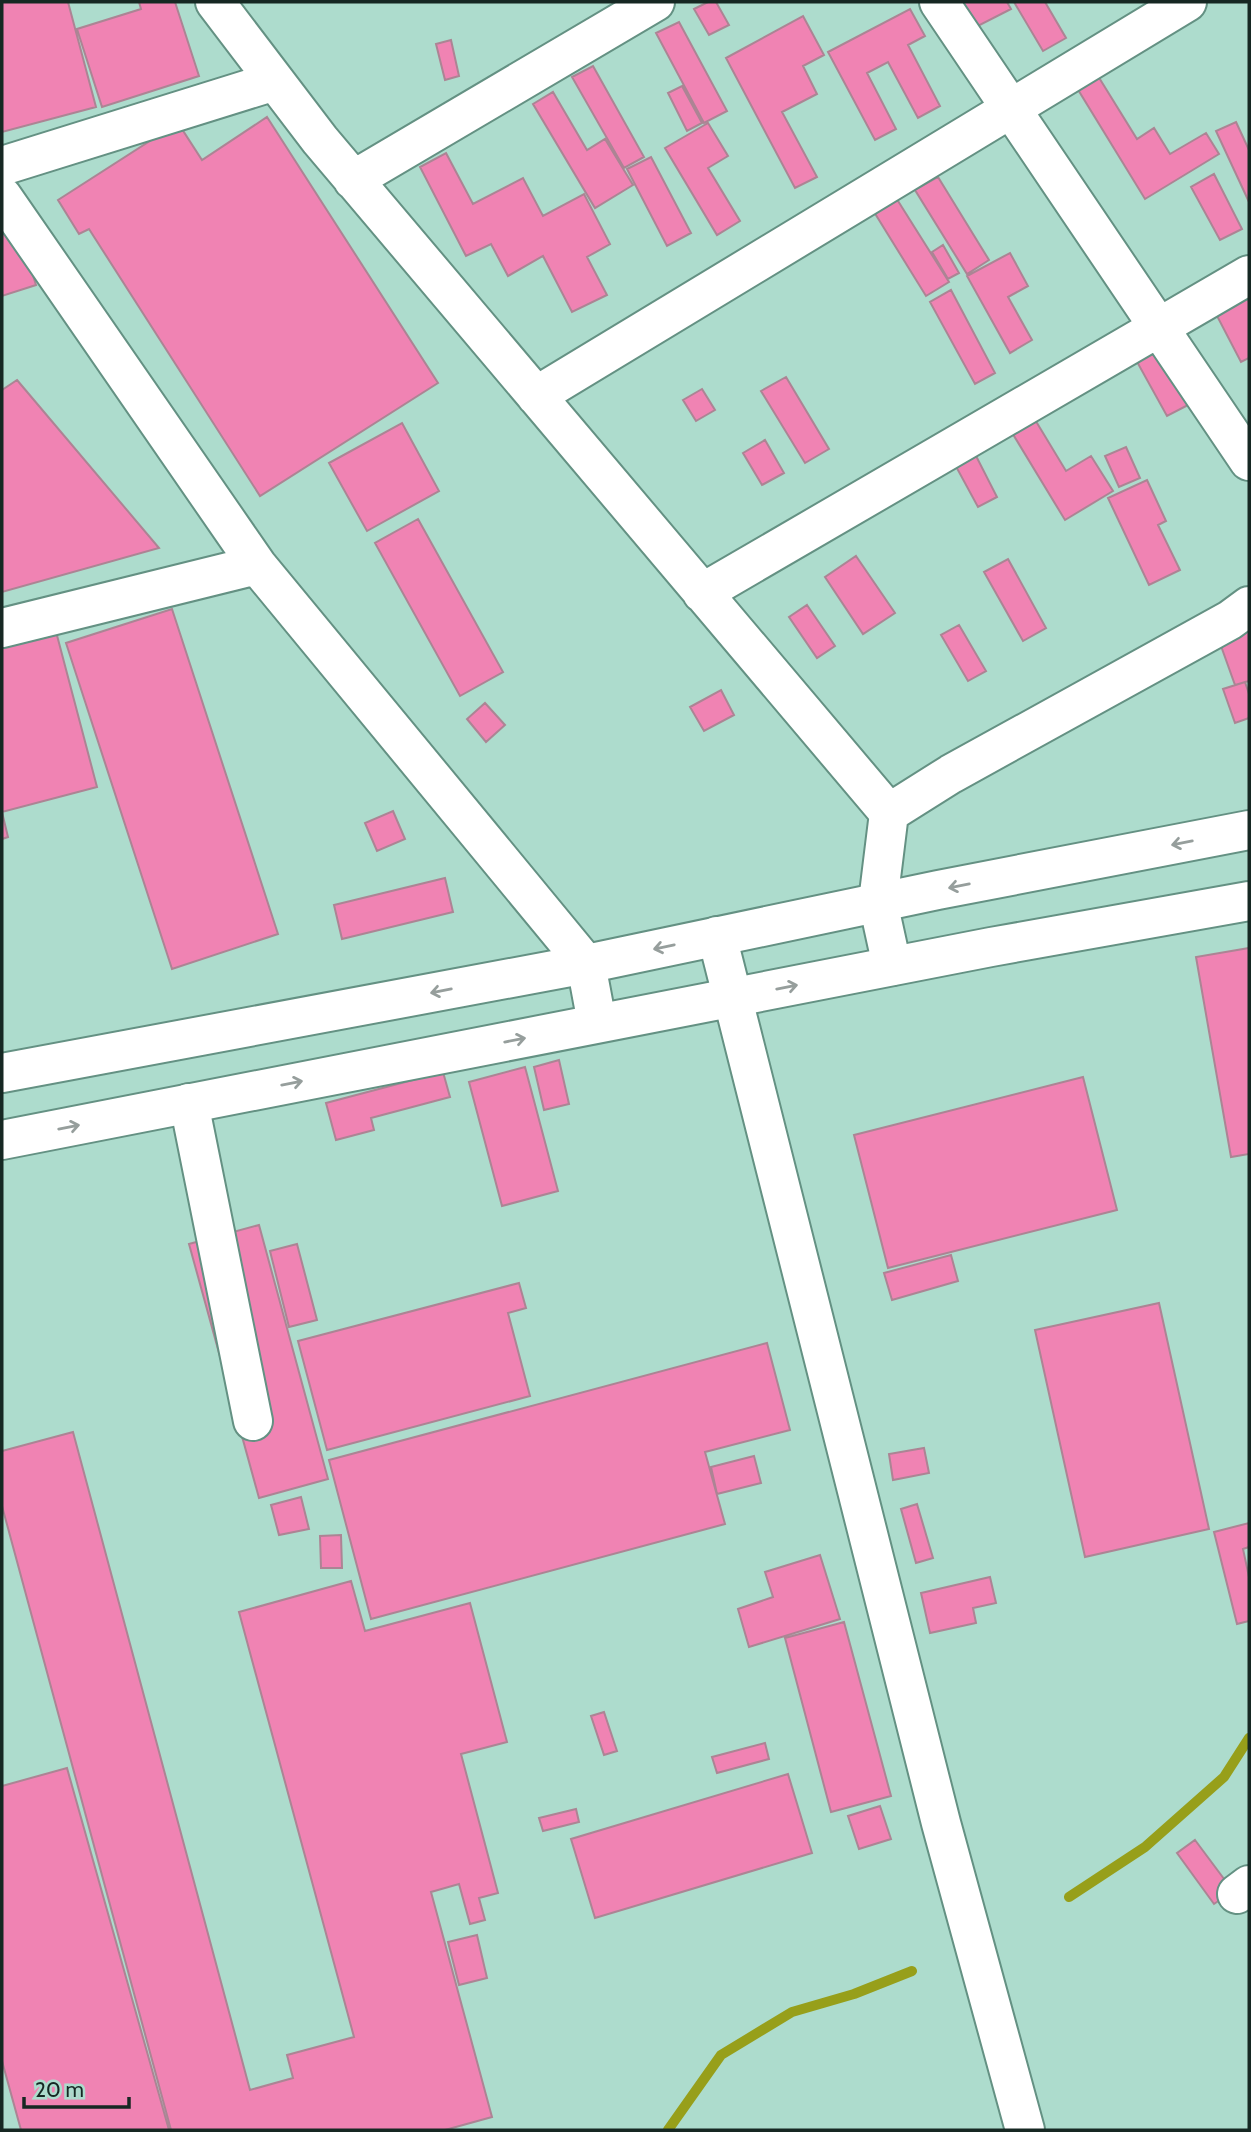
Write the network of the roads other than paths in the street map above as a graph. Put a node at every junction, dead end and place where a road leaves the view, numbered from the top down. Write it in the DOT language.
graph roads {
  1 [pos="215,2"];
  2 [pos="655,2"];
  3 [pos="939,2"];
  4 [pos="1187,2"];
  5 [pos="275,80"];
  6 [pos="1012,108"];
  7 [pos="2,166"];
  8 [pos="353,180"];
  9 [pos="2,196"];
  10 [pos="1249,275"];
  11 [pos="1159,328"];
  12 [pos="536,396"];
  13 [pos="1249,461"];
  14 [pos="257,565"];
  15 [pos="702,593"];
  16 [pos="1249,606"];
  17 [pos="2,628"];
  18 [pos="889,813"];
  19 [pos="1249,830"];
  20 [pos="1249,901"];
  21 [pos="878,902"];
  22 [pos="717,936"];
  23 [pos="586,964"];
  24 [pos="892,966"];
  25 [pos="732,998"];
  26 [pos="597,1023"];
  27 [pos="2,1073"];
  28 [pos="189,1103"];
  29 [pos="2,1140"];
  30 [pos="253,1421"];
  31 [pos="1025,2130"];
  1 -- 5 [label="street"];
  2 -- 8 [label="street"];
  3 -- 6 [label="street"];
  4 -- 6 [label="street"];
  5 -- 7 [label="street"];
  5 -- 8 [label="street"];
  6 -- 11 [label="street"];
  6 -- 12 [label="street"];
  8 -- 12 [label="street"];
  9 -- 14 [label="street"];
  10 -- 11 [label="street"];
  11 -- 13 [label="street"];
  11 -- 15 [label="street"];
  12 -- 15 [label="street"];
  14 -- 17 [label="street"];
  14 -- 23 [label="street"];
  15 -- 18 [label="street"];
  16 -- 18 [label="street"];
  18 -- 21 [label="street"];
  19 -- 21 [label="street, one-way"];
  20 -- 24 [label="street"];
  21 -- 22 [label="street"];
  21 -- 24 [label="street"];
  22 -- 23 [label="street, one-way"];
  22 -- 25 [label="street"];
  23 -- 26 [label="street"];
  23 -- 27 [label="street, one-way"];
  25 -- 24 [label="street, one-way"];
  25 -- 26 [label="street"];
  25 -- 31 [label="street"];
  28 -- 26 [label="street, one-way"];
  29 -- 28 [label="street, one-way"];
  28 -- 30 [label="street"];
}
